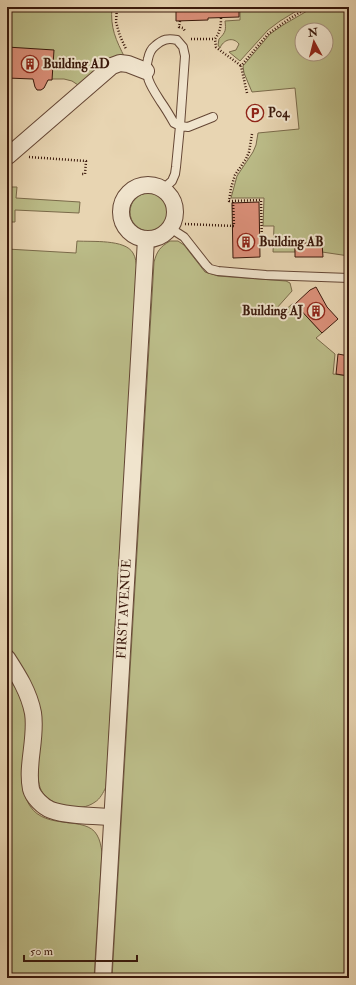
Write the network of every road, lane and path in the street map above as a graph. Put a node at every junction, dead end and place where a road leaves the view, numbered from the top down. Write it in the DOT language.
graph roads {
  1 [pos="117,7"];
  2 [pos="309,7"];
  3 [pos="221,18"];
  4 [pos="180,21"];
  5 [pos="215,39"];
  6 [pos="128,54"];
  7 [pos="241,66"];
  8 [pos="146,71"];
  9 [pos="247,92"];
  10 [pos="213,117"];
  11 [pos="180,126"];
  12 [pos="252,134"];
  13 [pos="8,156"];
  14 [pos="81,174"];
  15 [pos="162,190"];
  16 [pos="233,201"];
  17 [pos="171,225"];
  18 [pos="146,239"];
  19 [pos="262,246"];
  20 [pos="349,278"];
  21 [pos="7,658"];
  22 [pos="112,817"];
  23 [pos="103,978"];
  1 -- 6 [label="path"];
  2 -- 7 [label="path"];
  3 -- 5 [label="path"];
  4 -- 5 [label="path"];
  5 -- 7 [label="path"];
  7 -- 9 [label="path"];
  8 -- 11 [label="lane"];
  8 -- 11 [label="lane"];
  8 -- 13 [label="street"];
  10 -- 11 [label="lane"];
  11 -- 15 [label="lane"];
  12 -- 16 [label="path"];
  13 -- 14 [label="path"];
  15 -- 17 [label="street"];
  15 -- 18 [label="street"];
  16 -- 17 [label="path"];
  16 -- 19 [label="path"];
  17 -- 18 [label="street"];
  17 -- 20 [label="lane"];
  18 -- 22 [label="street, FIRST AVENUE"];
  21 -- 22 [label="street"];
  22 -- 23 [label="street, FIRST AVENUE"];
}
